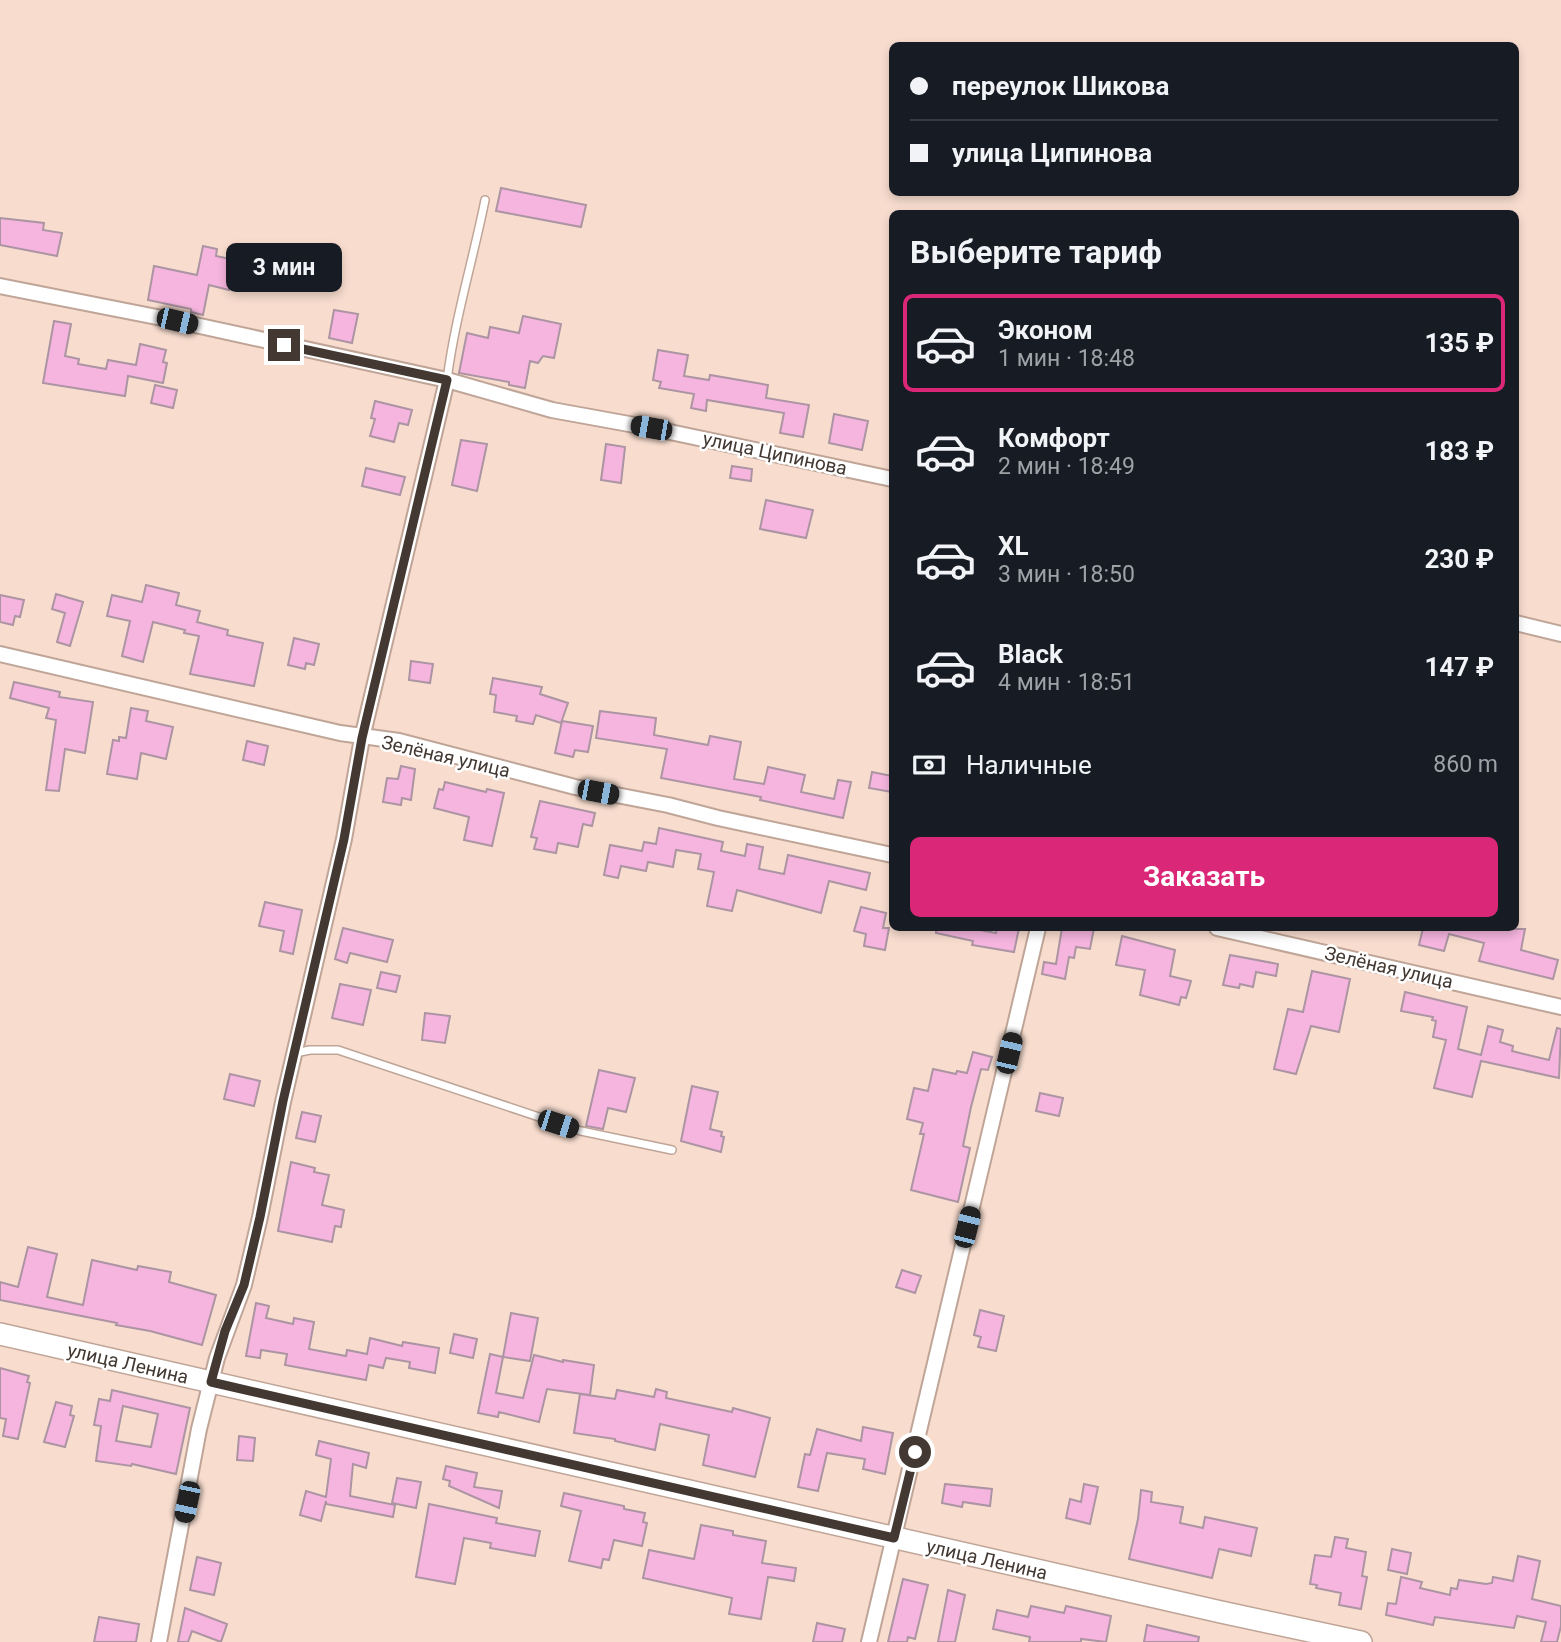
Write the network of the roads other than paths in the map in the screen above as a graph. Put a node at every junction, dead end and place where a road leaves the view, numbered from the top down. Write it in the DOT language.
graph roads {
  1 [pos="485,200"];
  2 [pos="0,286"];
  3 [pos="447,380"];
  4 [pos="889,478"];
  5 [pos="1519,624"];
  6 [pos="1561,634"];
  7 [pos="0,654"];
  8 [pos="362,738"];
  9 [pos="889,854"];
  10 [pos="1037,931"];
  11 [pos="1230,931"];
  12 [pos="1561,1007"];
  13 [pos="295,1053"];
  14 [pos="672,1150"];
  15 [pos="0,1334"];
  16 [pos="211,1382"];
  17 [pos="894,1538"];
  18 [pos="159,1642"];
  19 [pos="869,1642"];
  20 [pos="1361,1642"];
  1 -- 3 [label="lane"];
  2 -- 3 [label="street, улица Ципинова"];
  3 -- 4 [label="street, улица Ципинова"];
  3 -- 8 [label="street"];
  5 -- 6 [label="street"];
  7 -- 8 [label="street, Зелёная улица"];
  8 -- 9 [label="street, Зелёная улица"];
  8 -- 13 [label="street"];
  10 -- 17 [label="street"];
  11 -- 12 [label="street, Зелёная улица"];
  13 -- 14 [label="lane"];
  13 -- 16 [label="street"];
  15 -- 16 [label="street, улица Ленина"];
  16 -- 17 [label="street, улица Ленина"];
  16 -- 18 [label="street"];
  17 -- 19 [label="street"];
  17 -- 20 [label="street, улица Ленина"];
}
